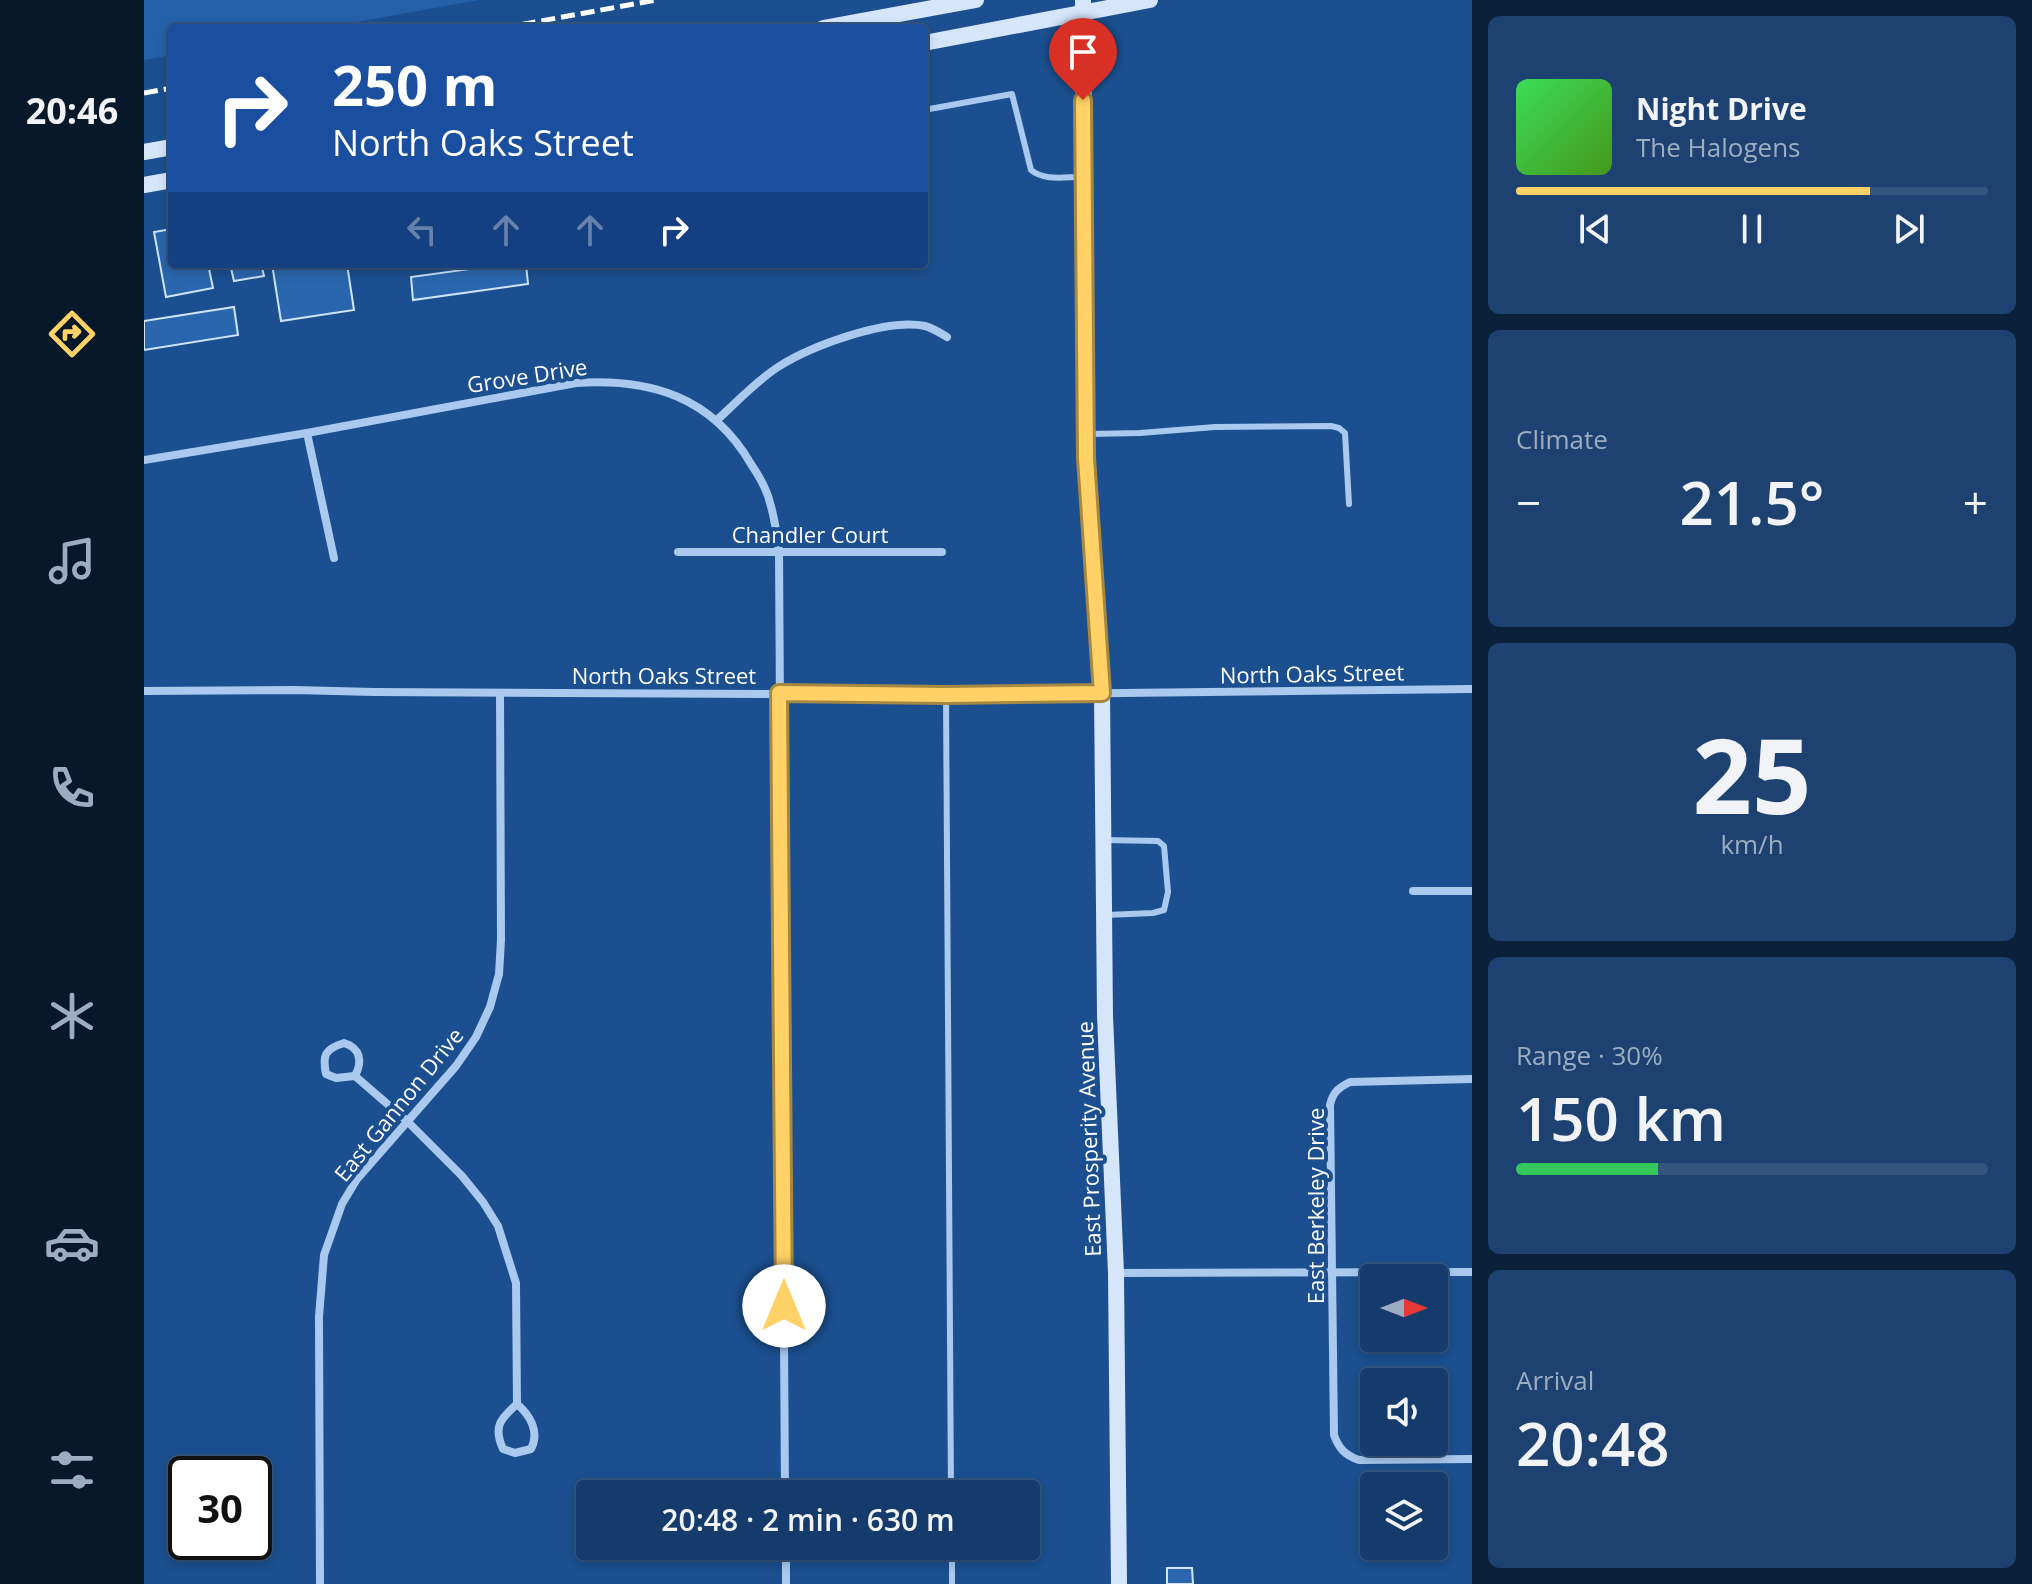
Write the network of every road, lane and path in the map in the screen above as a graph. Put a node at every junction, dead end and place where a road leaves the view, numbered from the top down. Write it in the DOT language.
graph roads {
  1 [pos="976,0"];
  2 [pos="1150,0"];
  3 [pos="1083,6"];
  4 [pos="845,24"];
  5 [pos="928,42"];
  6 [pos="928,109"];
  7 [pos="168,148"];
  8 [pos="144,152"];
  9 [pos="1084,177"];
  10 [pos="168,181"];
  11 [pos="144,185"];
  12 [pos="947,337"];
  13 [pos="717,420"];
  14 [pos="307,433"];
  15 [pos="1086,434"];
  16 [pos="144,460"];
  17 [pos="1349,504"];
  18 [pos="678,552"];
  19 [pos="779,552"];
  20 [pos="942,552"];
  21 [pos="334,558"];
  22 [pos="1472,689"];
  23 [pos="144,691"];
  24 [pos="500,693"];
  25 [pos="779,693"];
  26 [pos="1102,693"];
  27 [pos="946,695"];
  28 [pos="1104,840"];
  29 [pos="1413,891"];
  30 [pos="1472,891"];
  31 [pos="1105,915"];
  32 [pos="355,1076"];
  33 [pos="1472,1079"];
  34 [pos="407,1121"];
  35 [pos="1472,1272"];
  36 [pos="1116,1273"];
  37 [pos="1334,1274"];
  38 [pos="517,1404"];
  39 [pos="1472,1459"];
  40 [pos="785,1480"];
  41 [pos="951,1480"];
  42 [pos="786,1560"];
  43 [pos="952,1560"];
  44 [pos="320,1584"];
  45 [pos="786,1584"];
  46 [pos="952,1584"];
  47 [pos="1119,1584"];
  1 -- 4 [label="main road"];
  2 -- 3 [label="main road"];
  3 -- 5 [label="main road"];
  3 -- 9 [label="main road, East Prosperity Avenue"];
  6 -- 9 [label="lane"];
  7 -- 8 [label="main road"];
  9 -- 15 [label="main road, East Prosperity Avenue"];
  10 -- 11 [label="main road"];
  12 -- 13 [label="street"];
  13 -- 14 [label="street, Grove Drive"];
  13 -- 19 [label="street, Grove Drive"];
  14 -- 16 [label="street, Grove Drive"];
  14 -- 21 [label="street"];
  15 -- 17 [label="lane"];
  15 -- 26 [label="main road, East Prosperity Avenue"];
  18 -- 19 [label="street, Chandler Court"];
  19 -- 20 [label="street, Chandler Court"];
  19 -- 25 [label="street, Grove Drive"];
  22 -- 26 [label="street, North Oaks Street"];
  23 -- 24 [label="street, North Oaks Street"];
  24 -- 25 [label="street, North Oaks Street"];
  24 -- 34 [label="street, East Gannon Drive"];
  25 -- 27 [label="street, North Oaks Street"];
  25 -- 40 [label="street, Grove Drive"];
  26 -- 27 [label="street, North Oaks Street"];
  26 -- 28 [label="main road, East Prosperity Avenue"];
  27 -- 41 [label="lane"];
  28 -- 31 [label="main road, East Prosperity Avenue"];
  28 -- 31 [label="lane"];
  29 -- 30 [label="street"];
  31 -- 36 [label="main road, East Prosperity Avenue"];
  32 -- 32 [label="street"];
  32 -- 34 [label="street"];
  33 -- 37 [label="street, East Berkeley Drive"];
  34 -- 38 [label="street"];
  34 -- 44 [label="street, East Gannon Drive"];
  35 -- 37 [label="street"];
  36 -- 37 [label="street"];
  36 -- 47 [label="main road, East Prosperity Avenue"];
  37 -- 39 [label="street, East Berkeley Drive"];
  38 -- 38 [label="street"];
  42 -- 45 [label="street"];
  43 -- 46 [label="lane"];
}
